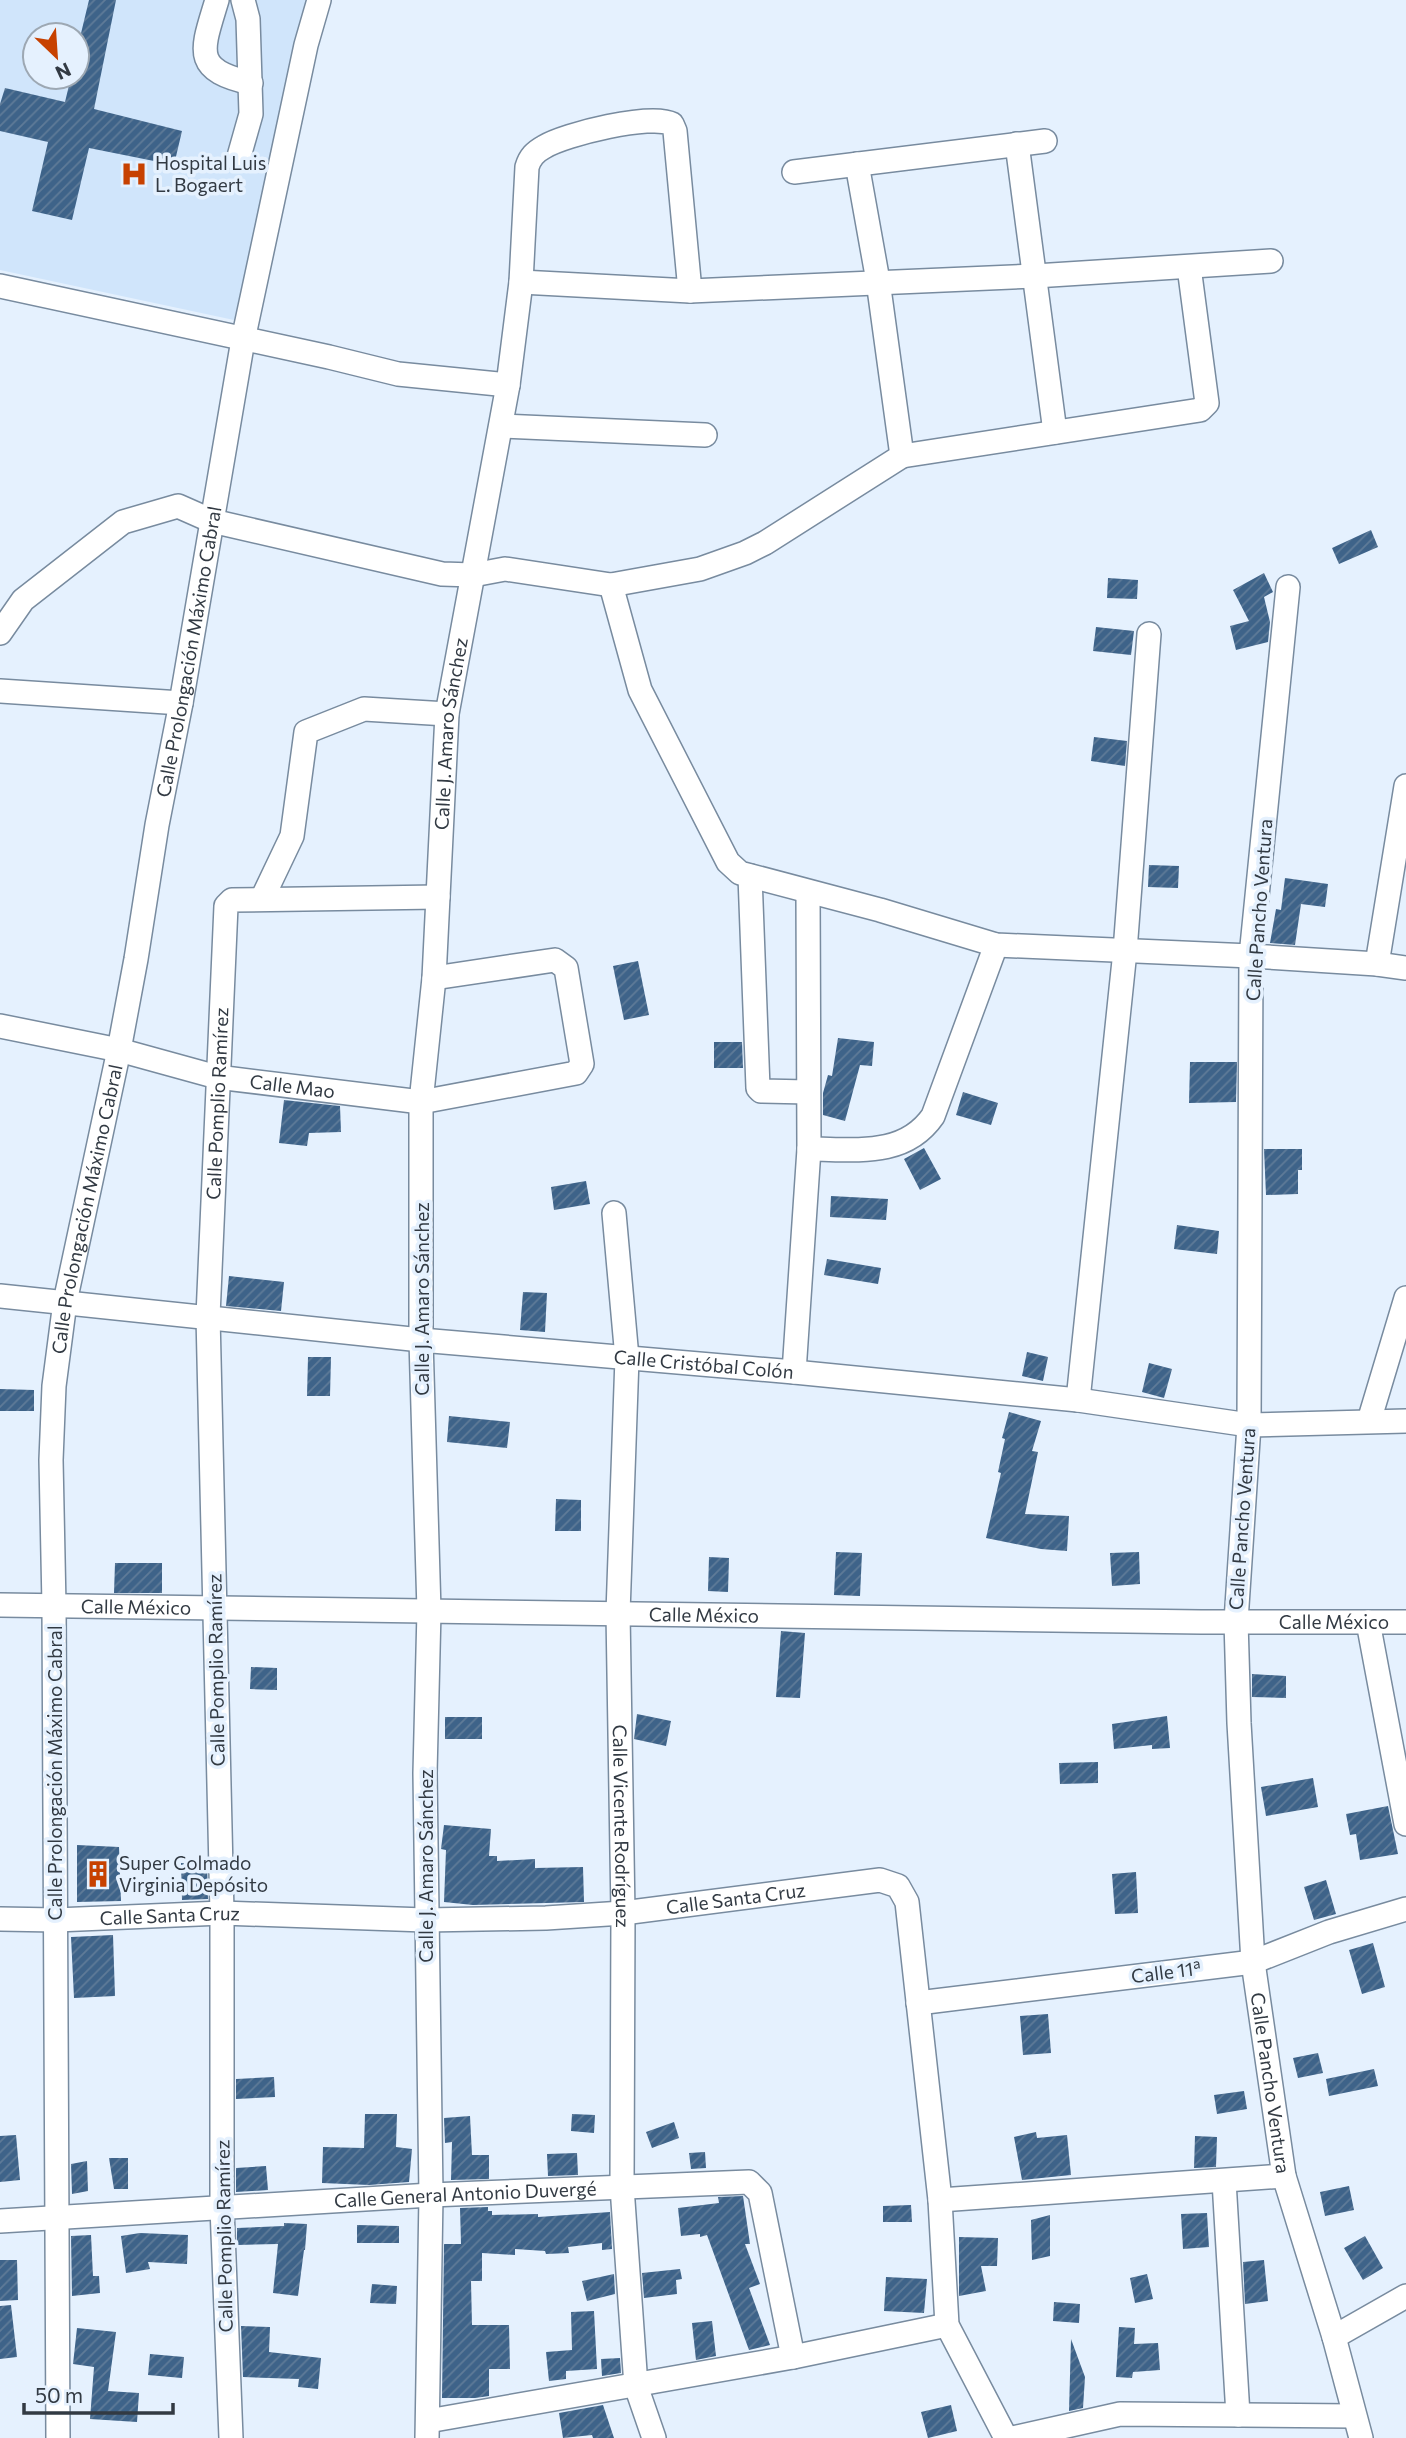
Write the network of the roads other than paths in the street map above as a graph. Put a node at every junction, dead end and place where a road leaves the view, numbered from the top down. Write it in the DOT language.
graph roads {
  1 [pos="217,0"];
  2 [pos="243,0"];
  3 [pos="319,0"];
  4 [pos="251,83"];
  5 [pos="1045,141"];
  6 [pos="1017,144"];
  7 [pos="237,160"];
  8 [pos="857,164"];
  9 [pos="794,172"];
  10 [pos="1271,261"];
  11 [pos="1189,267"];
  12 [pos="1035,276"];
  13 [pos="878,281"];
  14 [pos="520,282"];
  15 [pos="0,286"];
  16 [pos="690,291"];
  17 [pos="243,340"];
  18 [pos="508,386"];
  19 [pos="501,426"];
  20 [pos="1055,432"];
  21 [pos="705,435"];
  22 [pos="902,456"];
  23 [pos="212,521"];
  24 [pos="473,575"];
  25 [pos="611,585"];
  26 [pos="1288,587"];
  27 [pos="0,633"];
  28 [pos="1149,634"];
  29 [pos="0,691"];
  30 [pos="181,703"];
  31 [pos="447,714"];
  32 [pos="1406,786"];
  33 [pos="750,876"];
  34 [pos="808,892"];
  35 [pos="438,898"];
  36 [pos="262,900"];
  37 [pos="996,945"];
  38 [pos="1125,951"];
  39 [pos="1251,956"];
  40 [pos="1377,964"];
  41 [pos="1406,968"];
  42 [pos="434,978"];
  43 [pos="0,1026"];
  44 [pos="119,1050"];
  45 [pos="218,1077"];
  46 [pos="808,1092"];
  47 [pos="421,1102"];
  48 [pos="809,1149"];
  49 [pos="614,1213"];
  50 [pos="0,1296"];
  51 [pos="1406,1298"];
  52 [pos="65,1302"];
  53 [pos="208,1316"];
  54 [pos="421,1340"];
  55 [pos="627,1358"];
  56 [pos="794,1372"];
  57 [pos="1079,1400"];
  58 [pos="1368,1421"];
  59 [pos="1406,1421"];
  60 [pos="1249,1425"];
  61 [pos="0,1605"];
  62 [pos="54,1606"];
  63 [pos="215,1609"];
  64 [pos="429,1611"];
  65 [pos="618,1613"];
  66 [pos="1236,1621"];
  67 [pos="1368,1622"];
  68 [pos="1406,1622"];
  69 [pos="1406,1824"];
  70 [pos="1406,1909"];
  71 [pos="222,1913"];
  72 [pos="623,1913"];
  73 [pos="0,1919"];
  74 [pos="55,1920"];
  75 [pos="425,1920"];
  76 [pos="1253,1962"];
  77 [pos="918,2003"];
  78 [pos="1284,2176"];
  79 [pos="1224,2181"];
  80 [pos="622,2188"];
  81 [pos="430,2195"];
  82 [pos="940,2200"];
  83 [pos="222,2207"];
  84 [pos="57,2218"];
  85 [pos="0,2221"];
  86 [pos="1406,2296"];
  87 [pos="947,2325"];
  88 [pos="1334,2337"];
  89 [pos="793,2357"];
  90 [pos="636,2386"];
  91 [pos="1238,2415"];
  92 [pos="1353,2416"];
  93 [pos="427,2429"];
  94 [pos="58,2438"];
  95 [pos="231,2438"];
  96 [pos="654,2438"];
  97 [pos="1006,2438"];
  98 [pos="1013,2438"];
  99 [pos="1361,2438"];
  1 -- 4 [label="street"];
  2 -- 4 [label="street"];
  3 -- 17 [label="street, Calle Prolongación Máximo Cabral"];
  4 -- 7 [label="street"];
  5 -- 6 [label="street"];
  6 -- 8 [label="street"];
  6 -- 12 [label="street"];
  8 -- 9 [label="street"];
  8 -- 13 [label="street"];
  10 -- 11 [label="street"];
  11 -- 12 [label="street"];
  11 -- 20 [label="street"];
  12 -- 13 [label="street"];
  12 -- 20 [label="street"];
  13 -- 16 [label="street"];
  13 -- 22 [label="street"];
  14 -- 16 [label="street"];
  14 -- 16 [label="street, Calle J. Amaro Sánchez"];
  14 -- 18 [label="street, Calle J. Amaro Sánchez"];
  15 -- 17 [label="street"];
  17 -- 18 [label="street"];
  17 -- 23 [label="street, Calle Prolongación Máximo Cabral"];
  18 -- 19 [label="street, Calle J. Amaro Sánchez"];
  19 -- 21 [label="street"];
  19 -- 24 [label="street, Calle J. Amaro Sánchez"];
  20 -- 22 [label="street"];
  22 -- 25 [label="street"];
  23 -- 24 [label="street"];
  23 -- 27 [label="street"];
  23 -- 30 [label="street, Calle Prolongación Máximo Cabral"];
  24 -- 25 [label="street"];
  24 -- 31 [label="street, Calle J. Amaro Sánchez"];
  25 -- 33 [label="street"];
  26 -- 39 [label="street, Calle Pancho Ventura"];
  28 -- 38 [label="street"];
  29 -- 30 [label="street"];
  30 -- 44 [label="street, Calle Prolongación Máximo Cabral"];
  31 -- 35 [label="street, Calle J. Amaro Sánchez"];
  31 -- 36 [label="street"];
  32 -- 40 [label="street"];
  33 -- 34 [label="street"];
  33 -- 46 [label="street"];
  34 -- 37 [label="street"];
  34 -- 46 [label="street"];
  35 -- 36 [label="street"];
  35 -- 42 [label="street, Calle J. Amaro Sánchez"];
  36 -- 45 [label="street, Calle Pomplio Ramírez"];
  37 -- 38 [label="street"];
  37 -- 48 [label="street"];
  38 -- 39 [label="street"];
  38 -- 57 [label="street"];
  39 -- 40 [label="street"];
  39 -- 60 [label="street, Calle Pancho Ventura"];
  40 -- 41 [label="street"];
  42 -- 47 [label="street, Calle J. Amaro Sánchez"];
  42 -- 47 [label="street, Calle Mao"];
  43 -- 44 [label="street, Calle Mao"];
  44 -- 45 [label="street, Calle Mao"];
  44 -- 52 [label="street, Calle Prolongación Máximo Cabral"];
  45 -- 47 [label="street, Calle Mao"];
  45 -- 53 [label="street, Calle Pomplio Ramírez"];
  46 -- 48 [label="street"];
  47 -- 54 [label="street, Calle J. Amaro Sánchez"];
  48 -- 56 [label="street"];
  49 -- 55 [label="street, Calle Vicente Rodríguez"];
  50 -- 52 [label="street, Calle Cristóbal Colón"];
  51 -- 58 [label="street"];
  52 -- 53 [label="street, Calle Cristóbal Colón"];
  52 -- 62 [label="street, Calle Prolongación Máximo Cabral"];
  53 -- 54 [label="street, Calle Cristóbal Colón"];
  53 -- 63 [label="street, Calle Pomplio Ramírez"];
  54 -- 55 [label="street, Calle Cristóbal Colón"];
  54 -- 64 [label="street, Calle J. Amaro Sánchez"];
  55 -- 56 [label="street, Calle Cristóbal Colón"];
  55 -- 65 [label="street, Calle Vicente Rodríguez"];
  56 -- 57 [label="street, Calle Cristóbal Colón"];
  57 -- 60 [label="street, Calle Cristóbal Colón"];
  58 -- 59 [label="street, Calle Cristóbal Colón"];
  58 -- 60 [label="street, Calle Cristóbal Colón"];
  60 -- 66 [label="street, Calle Pancho Ventura"];
  61 -- 62 [label="street, Calle México"];
  62 -- 63 [label="street, Calle México"];
  62 -- 74 [label="street, Calle Prolongación Máximo Cabral"];
  63 -- 64 [label="street, Calle México"];
  63 -- 71 [label="street, Calle Pomplio Ramírez"];
  64 -- 65 [label="street, Calle México"];
  64 -- 75 [label="street, Calle J. Amaro Sánchez"];
  65 -- 66 [label="street, Calle México"];
  65 -- 72 [label="street, Calle Vicente Rodríguez"];
  66 -- 67 [label="street, Calle México"];
  66 -- 76 [label="street, Calle Pancho Ventura"];
  67 -- 68 [label="street, Calle México"];
  67 -- 69 [label="street"];
  70 -- 76 [label="street, Calle 11ª"];
  71 -- 74 [label="street, Calle Santa Cruz"];
  71 -- 75 [label="street, Calle Santa Cruz"];
  71 -- 83 [label="street, Calle Pomplio Ramírez"];
  72 -- 75 [label="street, Calle Santa Cruz"];
  72 -- 77 [label="street, Calle Santa Cruz"];
  72 -- 80 [label="street, Calle Vicente Rodríguez"];
  73 -- 74 [label="street, Calle Santa Cruz"];
  74 -- 84 [label="street, Calle Prolongación Máximo Cabral"];
  75 -- 81 [label="street, Calle J. Amaro Sánchez"];
  76 -- 77 [label="street, Calle 11ª"];
  76 -- 78 [label="street, Calle Pancho Ventura"];
  77 -- 82 [label="street, Calle Santa Cruz"];
  78 -- 79 [label="street"];
  78 -- 88 [label="street, Calle Pancho Ventura"];
  79 -- 82 [label="street"];
  79 -- 91 [label="street"];
  80 -- 81 [label="street, Calle General Antonio Duvergé"];
  80 -- 89 [label="street, Calle General Antonio Duvergé"];
  80 -- 90 [label="street, Calle Vicente Rodríguez"];
  81 -- 83 [label="street, Calle General Antonio Duvergé"];
  81 -- 93 [label="street, Calle J. Amaro Sánchez"];
  82 -- 87 [label="street, Calle Santa Cruz"];
  83 -- 84 [label="street, Calle General Antonio Duvergé"];
  83 -- 95 [label="street, Calle Pomplio Ramírez"];
  84 -- 85 [label="street, Calle General Antonio Duvergé"];
  84 -- 94 [label="street, Calle Prolongación Máximo Cabral"];
  86 -- 88 [label="street"];
  87 -- 89 [label="street"];
  87 -- 97 [label="street, Calle Santa Cruz"];
  88 -- 92 [label="street, Calle Pancho Ventura"];
  89 -- 90 [label="street"];
  90 -- 93 [label="street"];
  90 -- 96 [label="street, Calle Vicente Rodríguez"];
  91 -- 92 [label="street"];
  91 -- 98 [label="street"];
  92 -- 99 [label="street, Calle Pancho Ventura"];
}
